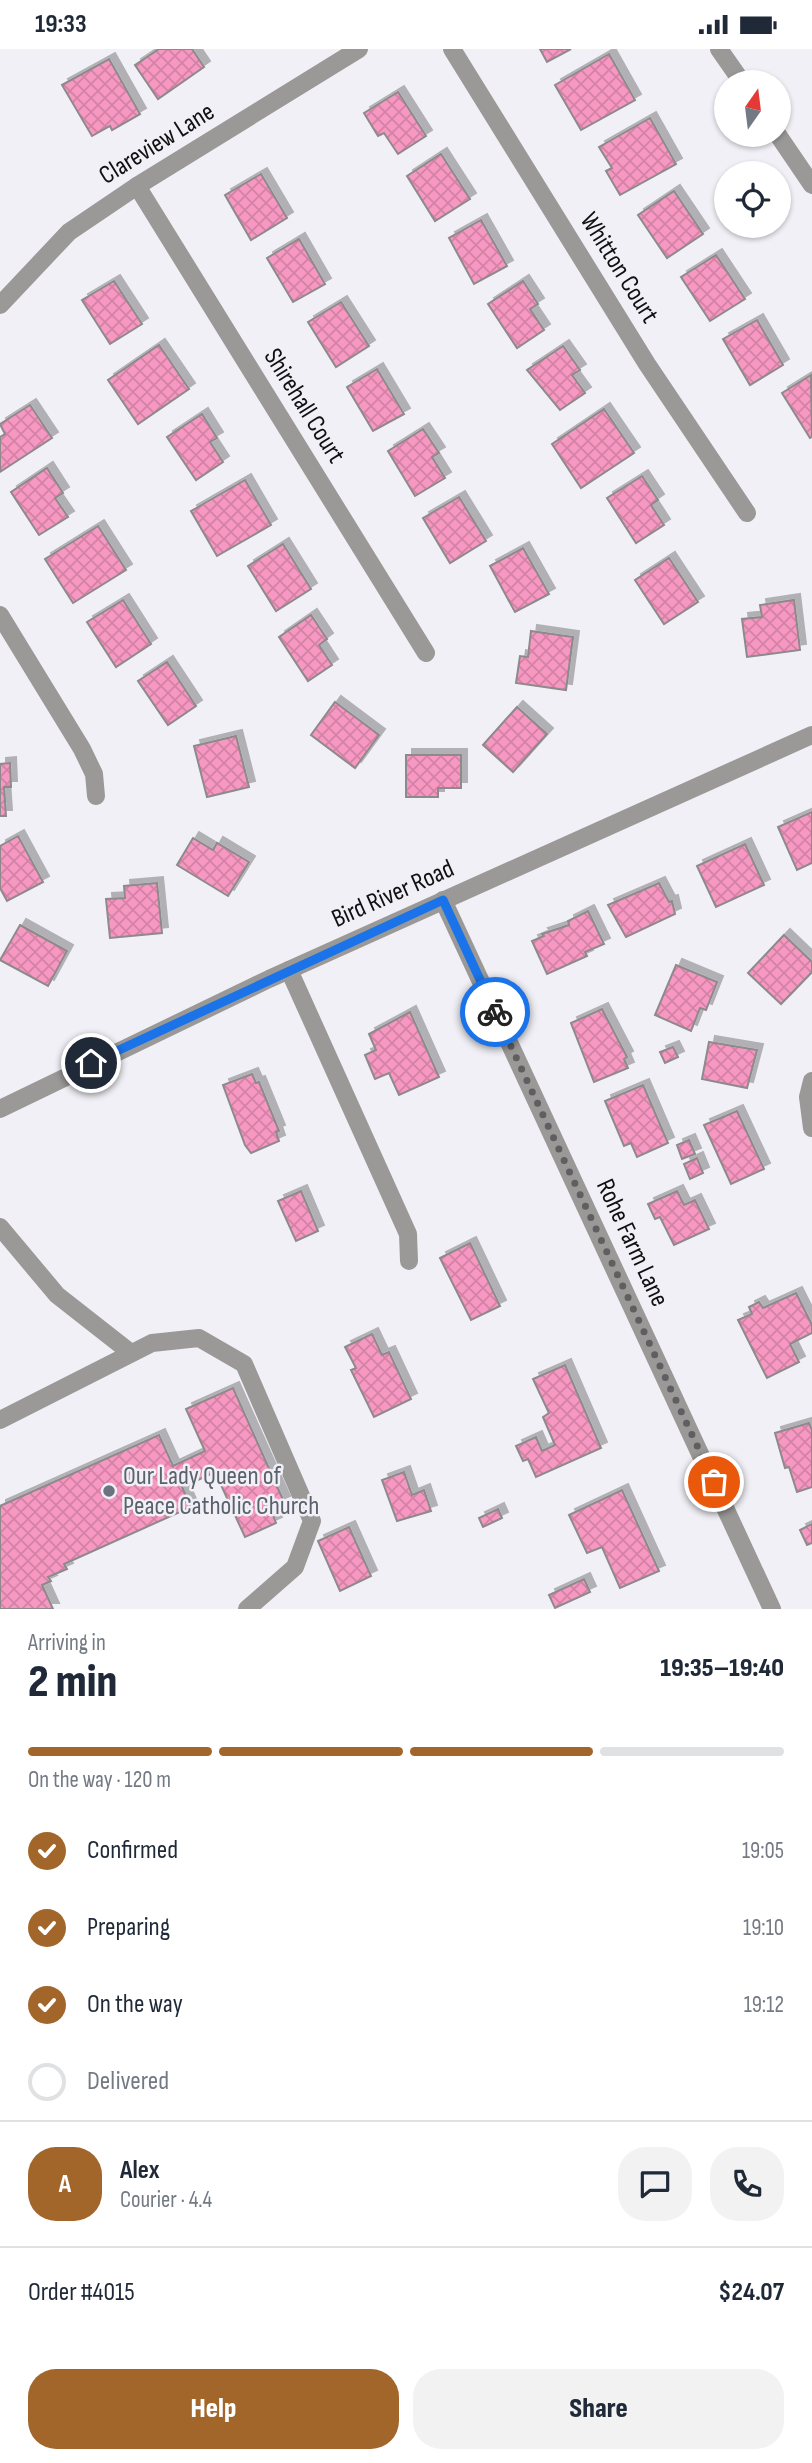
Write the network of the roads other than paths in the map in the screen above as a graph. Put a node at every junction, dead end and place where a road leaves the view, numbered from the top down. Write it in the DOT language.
graph roads {
  1 [pos="359,49"];
  2 [pos="452,49"];
  3 [pos="719,49"];
  4 [pos="733,70"];
  5 [pos="786,147"];
  6 [pos="136,185"];
  7 [pos="812,185"];
  8 [pos="0,305"];
  9 [pos="747,513"];
  10 [pos="0,615"];
  11 [pos="426,653"];
  12 [pos="812,735"];
  13 [pos="96,796"];
  14 [pos="443,900"];
  15 [pos="289,970"];
  16 [pos="812,1081"];
  17 [pos="0,1109"];
  18 [pos="812,1128"];
  19 [pos="0,1227"];
  20 [pos="409,1261"];
  21 [pos="131,1353"];
  22 [pos="0,1420"];
  23 [pos="247,1609"];
  24 [pos="772,1609"];
  1 -- 6 [label="street, Clareview Lane"];
  2 -- 9 [label="street, Whitton Court"];
  3 -- 4 [label="street"];
  5 -- 7 [label="street"];
  6 -- 8 [label="street, Clareview Lane"];
  6 -- 11 [label="street, Shirehall Court"];
  10 -- 13 [label="street"];
  12 -- 14 [label="street, Bird River Road"];
  14 -- 15 [label="street, Bird River Road"];
  14 -- 24 [label="street, Rohe Farm Lane"];
  15 -- 17 [label="street, Bird River Road"];
  15 -- 20 [label="street"];
  16 -- 18 [label="street"];
  19 -- 21 [label="street"];
  21 -- 22 [label="street"];
  21 -- 23 [label="street"];
}
